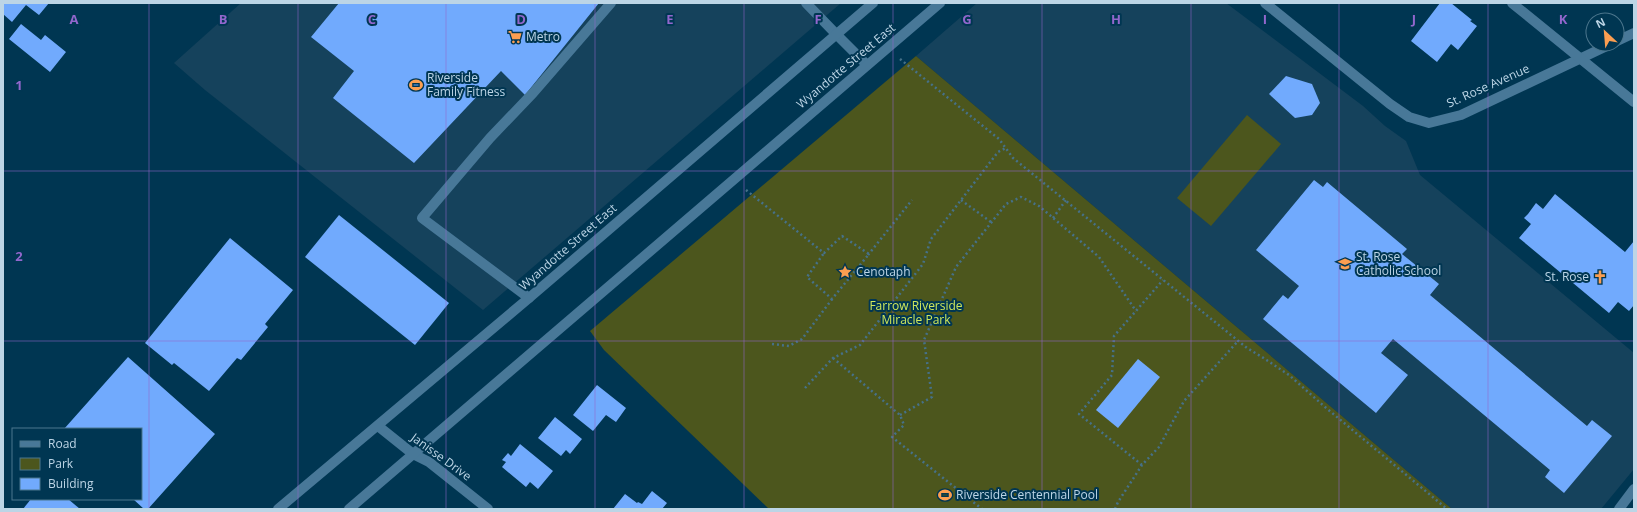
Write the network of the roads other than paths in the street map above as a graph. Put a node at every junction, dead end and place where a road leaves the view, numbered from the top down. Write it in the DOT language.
graph roads {
  1 [pos="612,3"];
  2 [pos="806,3"];
  3 [pos="872,3"];
  4 [pos="940,3"];
  5 [pos="1265,3"];
  6 [pos="1512,3"];
  7 [pos="836,34"];
  8 [pos="1594,52"];
  9 [pos="1581,58"];
  10 [pos="867,65"];
  11 [pos="1634,102"];
  12 [pos="529,298"];
  13 [pos="378,426"];
  14 [pos="413,454"];
  15 [pos="1634,489"];
  16 [pos="278,509"];
  17 [pos="349,509"];
  18 [pos="488,509"];
  19 [pos="1619,509"];
  1 -- 12 [label="main road"];
  2 -- 7 [label="main road"];
  3 -- 7 [label="main road, Wyandotte Street East"];
  4 -- 10 [label="main road, Wyandotte Street East"];
  5 -- 9 [label="main road, St. Rose Avenue"];
  6 -- 9 [label="main road"];
  7 -- 10 [label="main road"];
  7 -- 12 [label="main road, Wyandotte Street East"];
  8 -- 9 [label="main road, St. Rose Avenue"];
  9 -- 11 [label="main road"];
  10 -- 14 [label="main road, Wyandotte Street East"];
  12 -- 13 [label="main road, Wyandotte Street East"];
  13 -- 14 [label="main road, Janisse Drive"];
  13 -- 16 [label="main road, Wyandotte Street East"];
  14 -- 17 [label="main road, Wyandotte Street East"];
  14 -- 18 [label="main road, Janisse Drive"];
  15 -- 19 [label="main road"];
}
